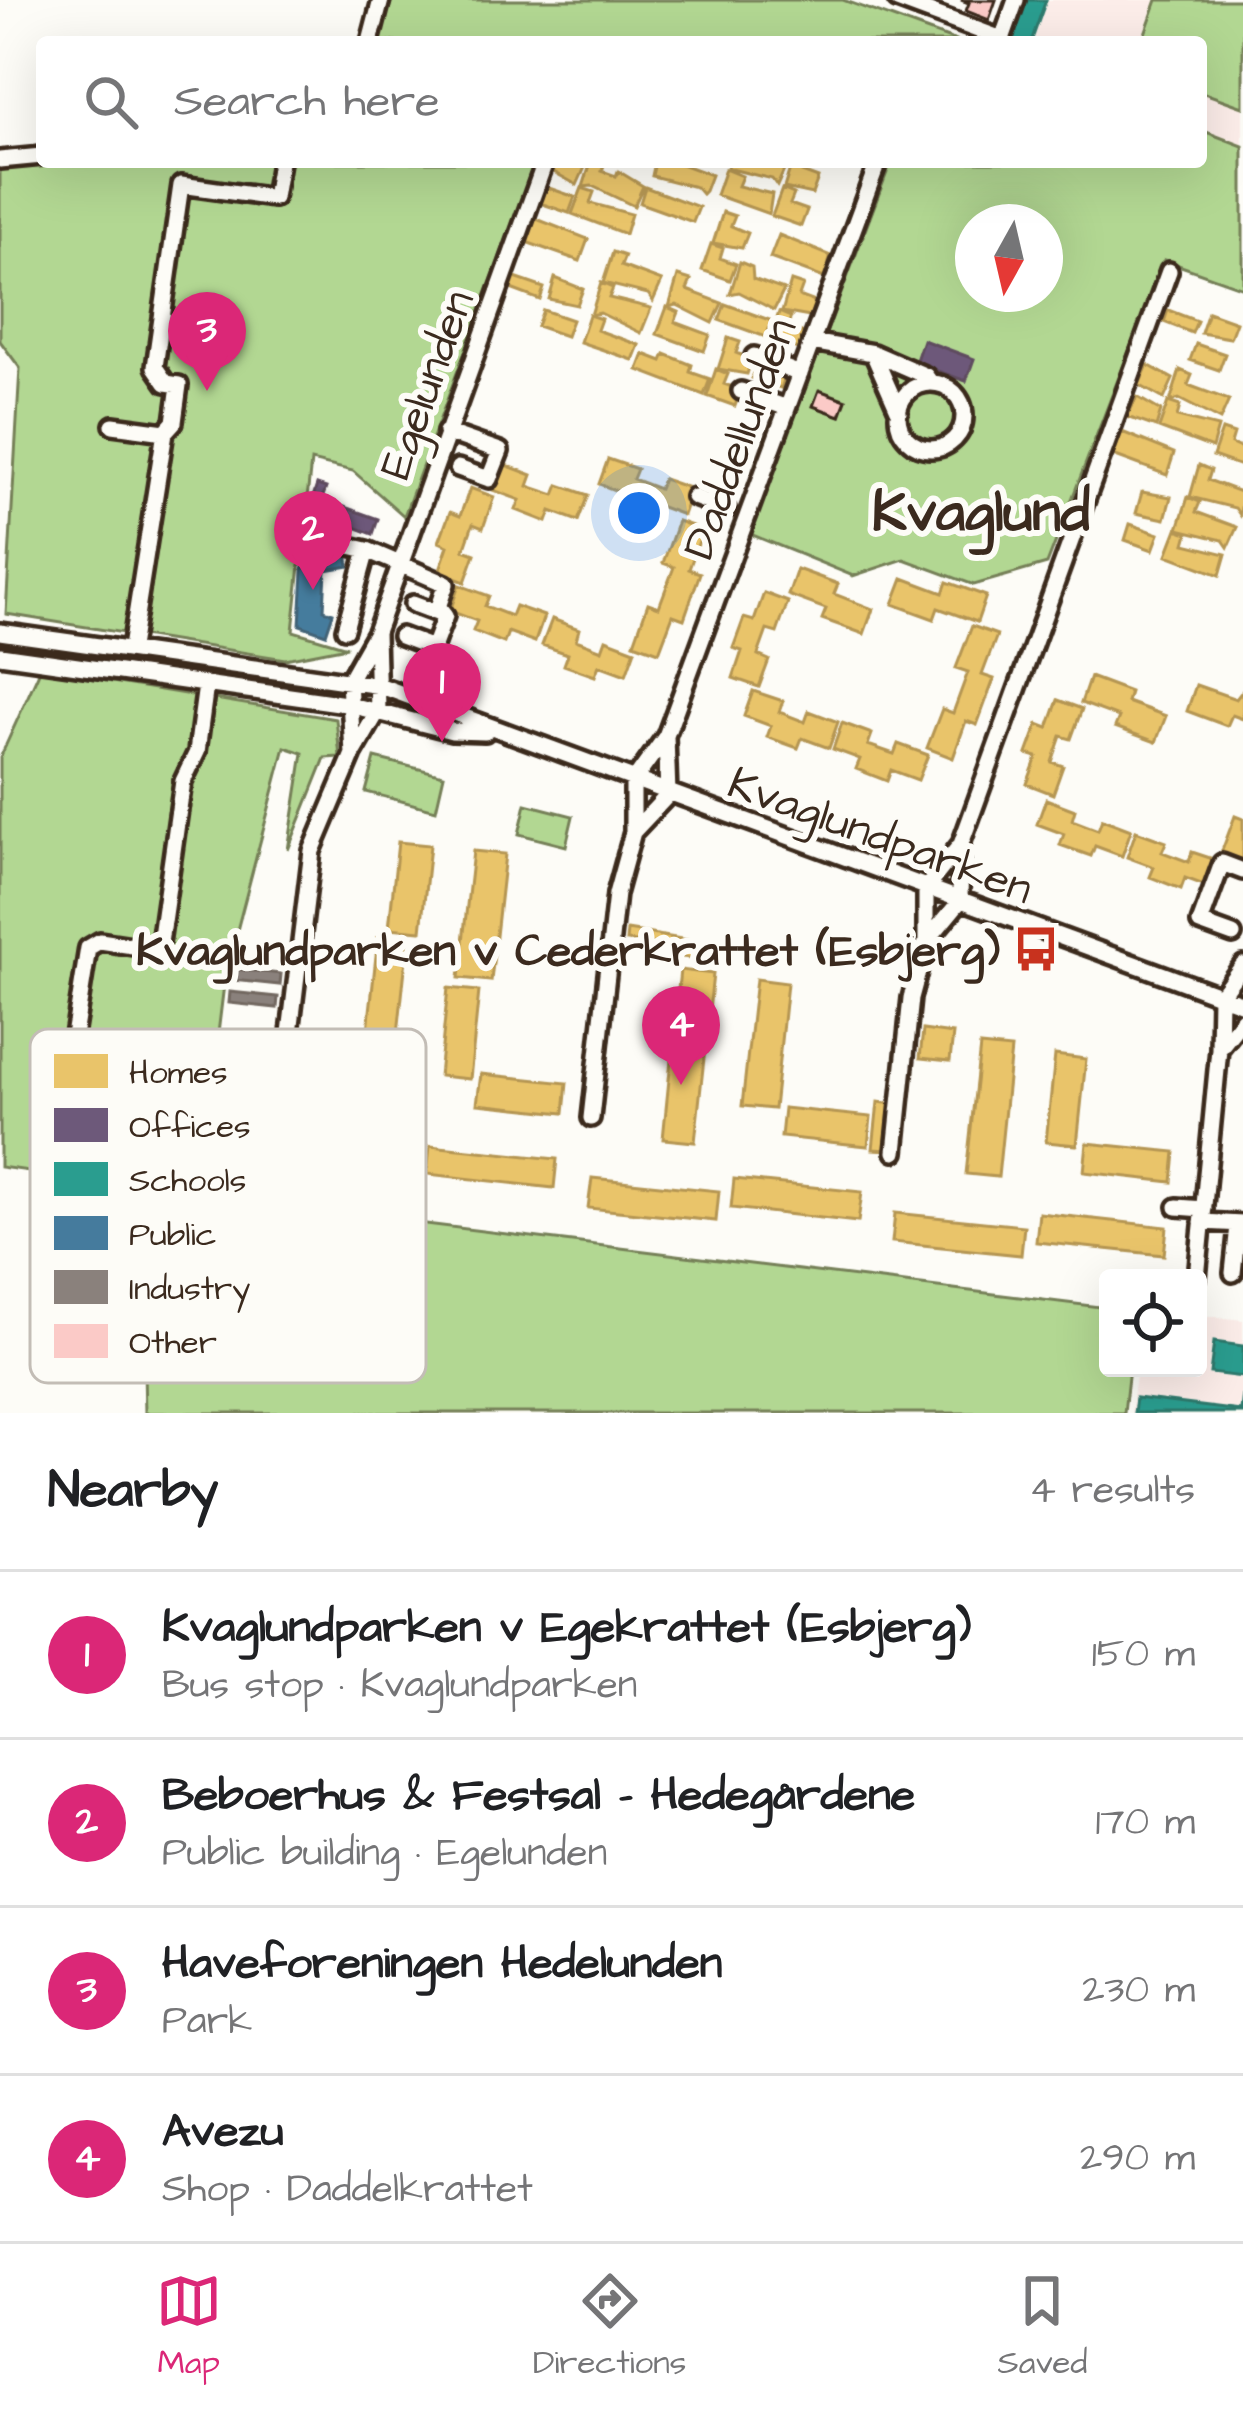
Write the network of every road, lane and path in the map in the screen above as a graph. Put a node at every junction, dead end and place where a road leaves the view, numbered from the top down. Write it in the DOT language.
graph roads {
  1 [pos="381,0"];
  2 [pos="1016,0"];
  3 [pos="906,2"];
  4 [pos="372,36"];
  5 [pos="994,36"];
  6 [pos="1003,36"];
  7 [pos="36,157"];
  8 [pos="0,160"];
  9 [pos="279,168"];
  10 [pos="542,168"];
  11 [pos="876,168"];
  12 [pos="1169,271"];
  13 [pos="812,342"];
  14 [pos="872,353"];
  15 [pos="754,356"];
  16 [pos="800,374"];
  17 [pos="931,383"];
  18 [pos="741,391"];
  19 [pos="787,408"];
  20 [pos="899,412"];
  21 [pos="113,425"];
  22 [pos="165,432"];
  23 [pos="446,432"];
  24 [pos="458,468"];
  25 [pos="694,497"];
  26 [pos="726,509"];
  27 [pos="324,540"];
  28 [pos="367,550"];
  29 [pos="398,566"];
  30 [pos="413,604"];
  31 [pos="445,616"];
  32 [pos="345,629"];
  33 [pos="0,632"];
  34 [pos="376,632"];
  35 [pos="401,636"];
  36 [pos="130,648"];
  37 [pos="0,655"];
  38 [pos="349,680"];
  39 [pos="206,685"];
  40 [pos="381,686"];
  41 [pos="346,704"];
  42 [pos="379,711"];
  43 [pos="494,733"];
  44 [pos="666,736"];
  45 [pos="352,754"];
  46 [pos="633,782"];
  47 [pos="668,795"];
  48 [pos="633,832"];
  49 [pos="961,844"];
  50 [pos="1243,871"];
  51 [pos="926,888"];
  52 [pos="960,901"];
  53 [pos="1233,935"];
  54 [pos="926,943"];
  55 [pos="1243,964"];
  56 [pos="1220,995"];
  57 [pos="1243,1004"];
  58 [pos="1243,1019"];
  59 [pos="75,1029"];
  60 [pos="290,1029"];
  61 [pos="1219,1048"];
  62 [pos="590,1118"];
  63 [pos="895,1153"];
  64 [pos="1177,1207"];
  65 [pos="1203,1215"];
  66 [pos="1240,1224"];
  67 [pos="1198,1269"];
  68 [pos="1233,1274"];
  1 -- 4 [label="street"];
  2 -- 6 [label="street"];
  3 -- 5 [label="street"];
  7 -- 8 [label="street"];
  9 -- 22 [label="street"];
  10 -- 23 [label="street, Egelunden"];
  11 -- 13 [label="street, Daddellunden"];
  12 -- 49 [label="street"];
  13 -- 14 [label="street"];
  13 -- 16 [label="street, Daddellunden"];
  14 -- 17 [label="street"];
  14 -- 20 [label="street"];
  15 -- 16 [label="street"];
  16 -- 19 [label="street, Daddellunden"];
  17 -- 20 [label="street"];
  17 -- 20 [label="street"];
  18 -- 19 [label="street"];
  19 -- 44 [label="street, Daddellunden"];
  21 -- 22 [label="street"];
  22 -- 36 [label="street"];
  23 -- 24 [label="street"];
  23 -- 29 [label="street, Egelunden"];
  25 -- 26 [label="street"];
  27 -- 28 [label="street"];
  28 -- 29 [label="street"];
  28 -- 32 [label="street"];
  29 -- 31 [label="street"];
  29 -- 34 [label="street, Egelunden"];
  30 -- 31 [label="street"];
  31 -- 35 [label="street"];
  33 -- 36 [label="street, Kvaglundparken"];
  34 -- 38 [label="street, Egelunden"];
  34 -- 40 [label="street, Egelunden"];
  36 -- 38 [label="street, Kvaglundparken"];
  37 -- 39 [label="street, Kvaglundparken"];
  38 -- 40 [label="street, Kvaglundparken"];
  38 -- 41 [label="street, Egelunden"];
  39 -- 41 [label="street, Kvaglundparken"];
  39 -- 59 [label="street"];
  40 -- 42 [label="street, Egelunden"];
  40 -- 43 [label="street, Kvaglundparken"];
  41 -- 42 [label="street, Kvaglundparken"];
  41 -- 45 [label="street, Egelunden"];
  42 -- 43 [label="street, Kvaglundparken"];
  42 -- 45 [label="street"];
  43 -- 46 [label="street, Kvaglundparken"];
  44 -- 46 [label="street, Daddellunden"];
  44 -- 47 [label="street, Daddellunden"];
  45 -- 60 [label="street"];
  46 -- 47 [label="street, Kvaglundparken"];
  46 -- 48 [label="street"];
  47 -- 48 [label="street"];
  47 -- 51 [label="street, Kvaglundparken"];
  48 -- 62 [label="street"];
  49 -- 51 [label="street"];
  49 -- 52 [label="street"];
  50 -- 53 [label="street"];
  51 -- 52 [label="street, Kvaglundparken"];
  51 -- 54 [label="street"];
  52 -- 54 [label="street"];
  52 -- 56 [label="street, Kvaglundparken"];
  54 -- 63 [label="street"];
  55 -- 56 [label="street"];
  56 -- 57 [label="street, Kvaglundparken"];
  56 -- 61 [label="street"];
  58 -- 61 [label="street"];
  61 -- 65 [label="street"];
  64 -- 65 [label="street"];
  65 -- 66 [label="street"];
  65 -- 67 [label="street"];
  66 -- 68 [label="street"];
}
